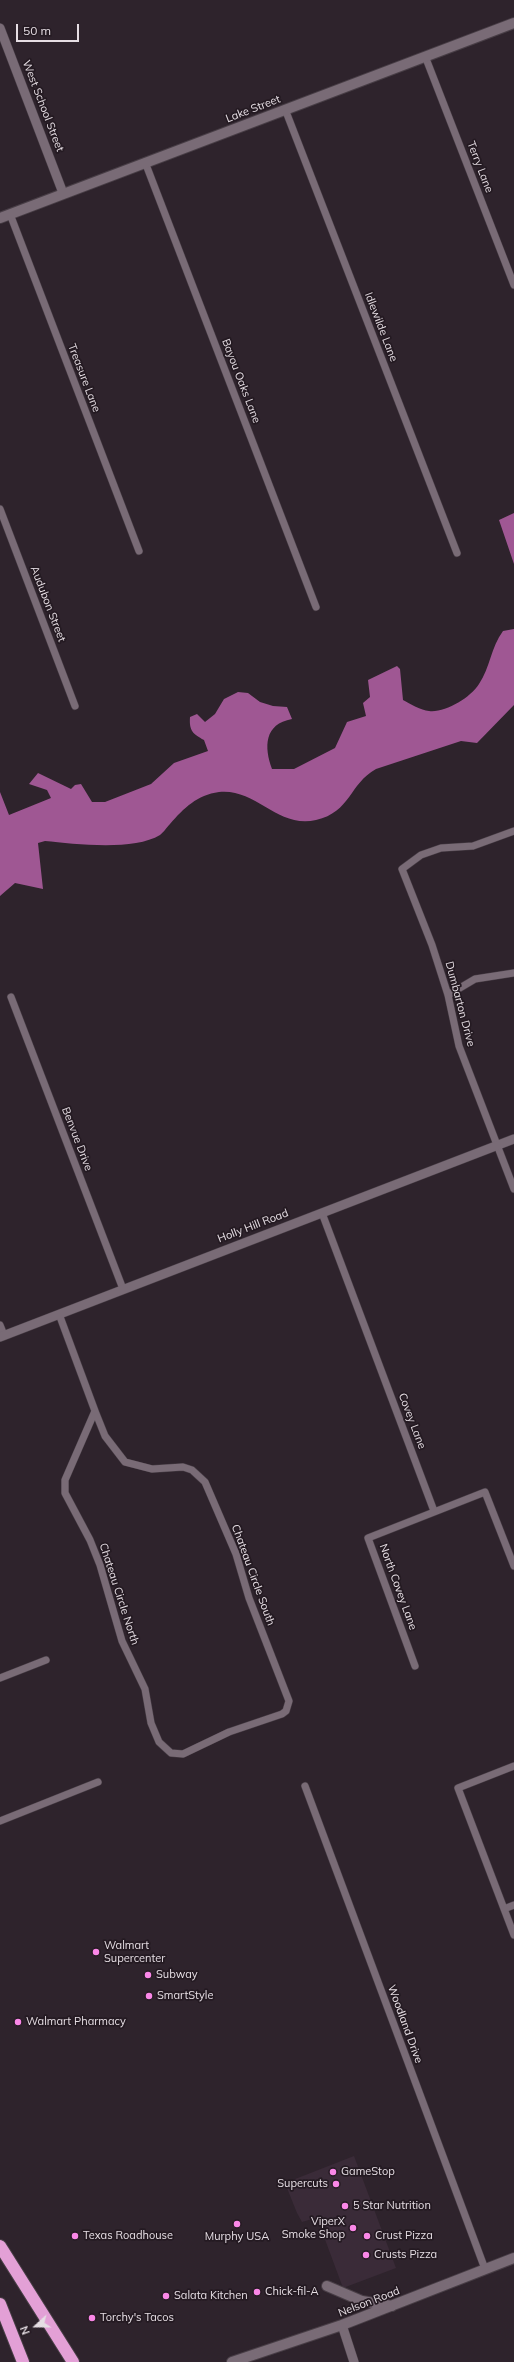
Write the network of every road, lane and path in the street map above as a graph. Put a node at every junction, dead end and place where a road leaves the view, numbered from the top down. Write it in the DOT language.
graph roads {
  1 [pos="514,23"];
  2 [pos="0,28"];
  3 [pos="425,56"];
  4 [pos="285,109"];
  5 [pos="145,162"];
  6 [pos="63,193"];
  7 [pos="5,216"];
  8 [pos="514,285"];
  9 [pos="0,509"];
  10 [pos="138,551"];
  11 [pos="457,553"];
  12 [pos="316,607"];
  13 [pos="75,706"];
  14 [pos="514,831"];
  15 [pos="514,973"];
  16 [pos="448,995"];
  17 [pos="11,997"];
  18 [pos="514,1138"];
  19 [pos="497,1145"];
  20 [pos="514,1188"];
  21 [pos="322,1213"];
  22 [pos="124,1289"];
  23 [pos="59,1314"];
  24 [pos="0,1325"];
  25 [pos="2,1336"];
  26 [pos="95,1411"];
  27 [pos="434,1511"];
  28 [pos="514,1566"];
  29 [pos="46,1660"];
  30 [pos="415,1666"];
  31 [pos="0,1678"];
  32 [pos="229,1732"];
  33 [pos="514,1766"];
  34 [pos="98,1782"];
  35 [pos="304,1786"];
  36 [pos="0,1821"];
  37 [pos="514,1905"];
  38 [pos="504,1909"];
  39 [pos="514,1935"];
  40 [pos="0,2246"];
  41 [pos="514,2258"];
  42 [pos="485,2269"];
  43 [pos="326,2286"];
  44 [pos="0,2304"];
  45 [pos="392,2306"];
  46 [pos="342,2325"];
  47 [pos="23,2362"];
  48 [pos="74,2362"];
  49 [pos="232,2362"];
  50 [pos="354,2362"];
  1 -- 3 [label="main road, Lake Street"];
  2 -- 6 [label="street, West School Street"];
  3 -- 4 [label="main road, Lake Street"];
  3 -- 8 [label="street, Terry Lane"];
  4 -- 5 [label="main road, Lake Street"];
  4 -- 11 [label="street, Idlewilde Lane"];
  5 -- 6 [label="main road, Lake Street"];
  5 -- 12 [label="street, Bayou Oaks Lane"];
  6 -- 7 [label="main road, Lake Street"];
  7 -- 10 [label="street, Treasure Lane"];
  9 -- 13 [label="street, Audubon Street"];
  14 -- 16 [label="street, Dumbarton Drive"];
  15 -- 16 [label="street"];
  16 -- 19 [label="street, Dumbarton Drive"];
  17 -- 22 [label="street, Benvue Drive"];
  18 -- 19 [label="street, Holly Hill Road"];
  19 -- 20 [label="street, Dumbarton Drive"];
  19 -- 21 [label="street, Holly Hill Road"];
  21 -- 22 [label="street, Holly Hill Road"];
  21 -- 27 [label="street, Covey Lane"];
  22 -- 23 [label="street, Holly Hill Road"];
  23 -- 25 [label="street, Holly Hill Road"];
  23 -- 26 [label="street"];
  24 -- 25 [label="street"];
  26 -- 32 [label="street, Chateau Circle North"];
  26 -- 32 [label="street, Chateau Circle South"];
  27 -- 28 [label="street"];
  27 -- 30 [label="street, North Covey Lane"];
  29 -- 31 [label="street"];
  33 -- 38 [label="street"];
  34 -- 36 [label="street"];
  35 -- 42 [label="street, Woodland Drive"];
  37 -- 38 [label="street"];
  38 -- 39 [label="street"];
  40 -- 48 [label="highway"];
  41 -- 42 [label="main road, Nelson Road"];
  42 -- 45 [label="main road, Nelson Road"];
  43 -- 45 [label="main road"];
  44 -- 47 [label="highway"];
  45 -- 46 [label="main road, Nelson Road"];
  46 -- 49 [label="main road, Nelson Road"];
  46 -- 50 [label="street"];
}
